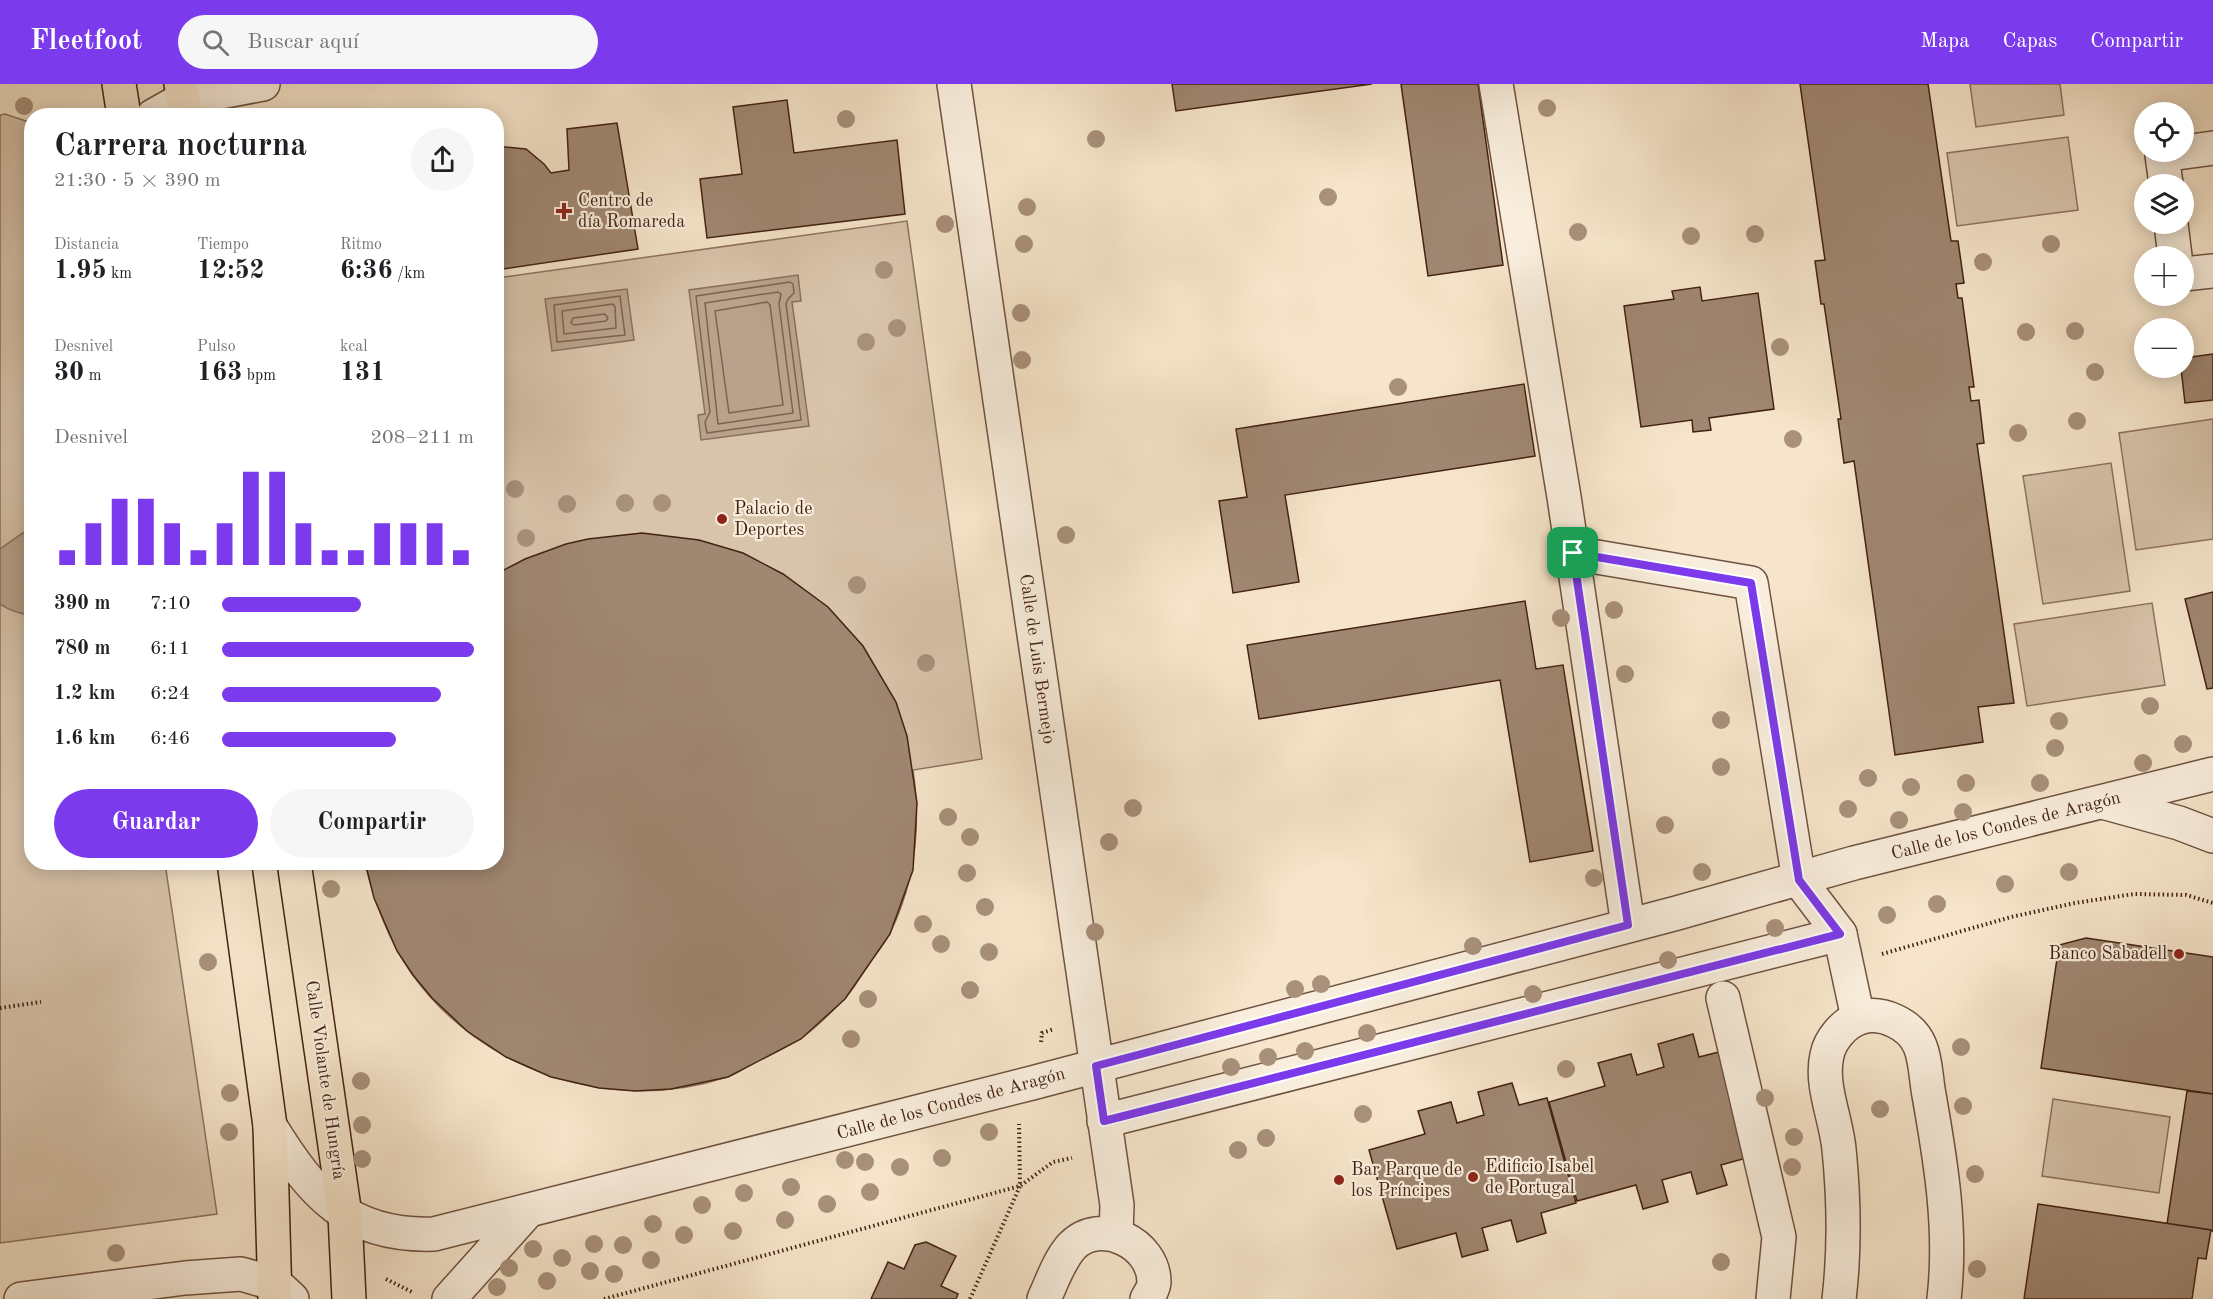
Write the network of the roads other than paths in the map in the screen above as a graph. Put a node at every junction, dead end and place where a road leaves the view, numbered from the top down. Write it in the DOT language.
graph roads {
  1 [pos="119,84"];
  2 [pos="263,84"];
  3 [pos="954,84"];
  4 [pos="1496,84"];
  5 [pos="183,100"];
  6 [pos="123,108"];
  7 [pos="168,108"];
  8 [pos="2213,148"];
  9 [pos="2165,174"];
  10 [pos="2213,271"];
  11 [pos="2194,273"];
  12 [pos="1573,553"];
  13 [pos="2213,774"];
  14 [pos="2104,803"];
  15 [pos="2213,836"];
  16 [pos="235,870"];
  17 [pos="295,870"];
  18 [pos="1799,880"];
  19 [pos="1628,925"];
  20 [pos="1840,934"];
  21 [pos="1723,998"];
  22 [pos="1858,1018"];
  23 [pos="1096,1066"];
  24 [pos="1104,1121"];
  25 [pos="270,1126"];
  26 [pos="527,1212"];
  27 [pos="345,1215"];
  28 [pos="1116,1235"];
  29 [pos="281,1294"];
  30 [pos="21,1299"];
  31 [pos="349,1299"];
  32 [pos="449,1299"];
  33 [pos="1044,1299"];
  34 [pos="1148,1299"];
  35 [pos="1773,1299"];
  36 [pos="1839,1299"];
  37 [pos="1944,1299"];
  1 -- 6 [label="main road"];
  2 -- 5 [label="street"];
  3 -- 23 [label="street, Calle de Luis Bermejo"];
  4 -- 12 [label="street"];
  5 -- 7 [label="street"];
  8 -- 9 [label="street"];
  10 -- 11 [label="street"];
  12 -- 18 [label="street"];
  12 -- 19 [label="street"];
  13 -- 14 [label="street, Calle de los Condes de Aragón"];
  14 -- 15 [label="street"];
  14 -- 18 [label="street, Calle de los Condes de Aragón"];
  16 -- 25 [label="main road"];
  17 -- 27 [label="main road, Calle Violante de Hungría"];
  18 -- 19 [label="street, Calle de los Condes de Aragón"];
  18 -- 20 [label="street"];
  19 -- 23 [label="street, Calle de los Condes de Aragón"];
  20 -- 22 [label="street"];
  20 -- 24 [label="street"];
  21 -- 35 [label="street"];
  22 -- 36 [label="street"];
  22 -- 37 [label="street"];
  23 -- 24 [label="street, Calle de Luis Bermejo"];
  23 -- 26 [label="street, Calle de los Condes de Aragón"];
  24 -- 28 [label="street, Calle de Luis Bermejo"];
  25 -- 27 [label="street, Calle de los Condes de Aragón"];
  25 -- 29 [label="main road"];
  26 -- 27 [label="street, Calle de los Condes de Aragón"];
  26 -- 32 [label="street"];
  27 -- 31 [label="main road, Calle Violante de Hungría"];
  28 -- 33 [label="street"];
  28 -- 34 [label="street"];
  29 -- 30 [label="street"];
}
